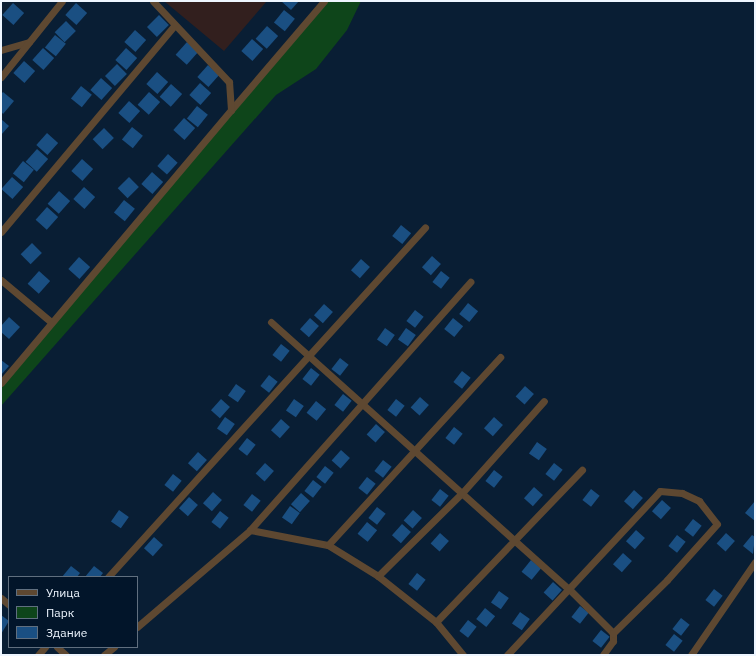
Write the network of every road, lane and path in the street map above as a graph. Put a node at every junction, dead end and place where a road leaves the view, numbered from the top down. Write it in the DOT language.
graph roads {
  1 [pos="62,1"];
  2 [pos="153,1"];
  3 [pos="324,1"];
  4 [pos="176,25"];
  5 [pos="30,42"];
  6 [pos="1,50"];
  7 [pos="1,77"];
  8 [pos="232,110"];
  9 [pos="425,227"];
  10 [pos="1,232"];
  11 [pos="1,280"];
  12 [pos="470,282"];
  13 [pos="51,322"];
  14 [pos="271,322"];
  15 [pos="308,356"];
  16 [pos="500,357"];
  17 [pos="1,383"];
  18 [pos="544,401"];
  19 [pos="362,404"];
  20 [pos="413,450"];
  21 [pos="582,470"];
  22 [pos="462,494"];
  23 [pos="250,530"];
  24 [pos="515,541"];
  25 [pos="328,545"];
  26 [pos="755,562"];
  27 [pos="109,576"];
  28 [pos="378,576"];
  29 [pos="569,589"];
  30 [pos="436,622"];
  31 [pos="138,626"];
  32 [pos="613,633"];
  33 [pos="58,648"];
  34 [pos="113,648"];
  35 [pos="66,655"];
  36 [pos="104,655"];
  37 [pos="463,655"];
  38 [pos="507,655"];
  39 [pos="604,655"];
  40 [pos="691,655"];
  1 -- 5 [label="street"];
  2 -- 4 [label="street"];
  3 -- 8 [label="street"];
  4 -- 8 [label="street"];
  4 -- 10 [label="street"];
  5 -- 6 [label="street"];
  5 -- 7 [label="street"];
  8 -- 13 [label="street"];
  9 -- 15 [label="street"];
  11 -- 13 [label="street"];
  12 -- 19 [label="street"];
  13 -- 17 [label="street"];
  14 -- 15 [label="street"];
  15 -- 19 [label="street"];
  15 -- 27 [label="street"];
  16 -- 20 [label="street"];
  18 -- 22 [label="street"];
  19 -- 20 [label="street"];
  19 -- 23 [label="street"];
  20 -- 22 [label="street"];
  20 -- 25 [label="street"];
  21 -- 24 [label="street"];
  22 -- 24 [label="street"];
  22 -- 28 [label="street"];
  23 -- 25 [label="street"];
  23 -- 31 [label="street"];
  24 -- 29 [label="street"];
  24 -- 30 [label="street"];
  25 -- 28 [label="street"];
  26 -- 40 [label="street"];
  28 -- 30 [label="street"];
  29 -- 32 [label="street"];
  29 -- 32 [label="street"];
  29 -- 38 [label="street"];
  30 -- 37 [label="street"];
  32 -- 39 [label="street"];
  33 -- 35 [label="street"];
  34 -- 36 [label="street"];
}
